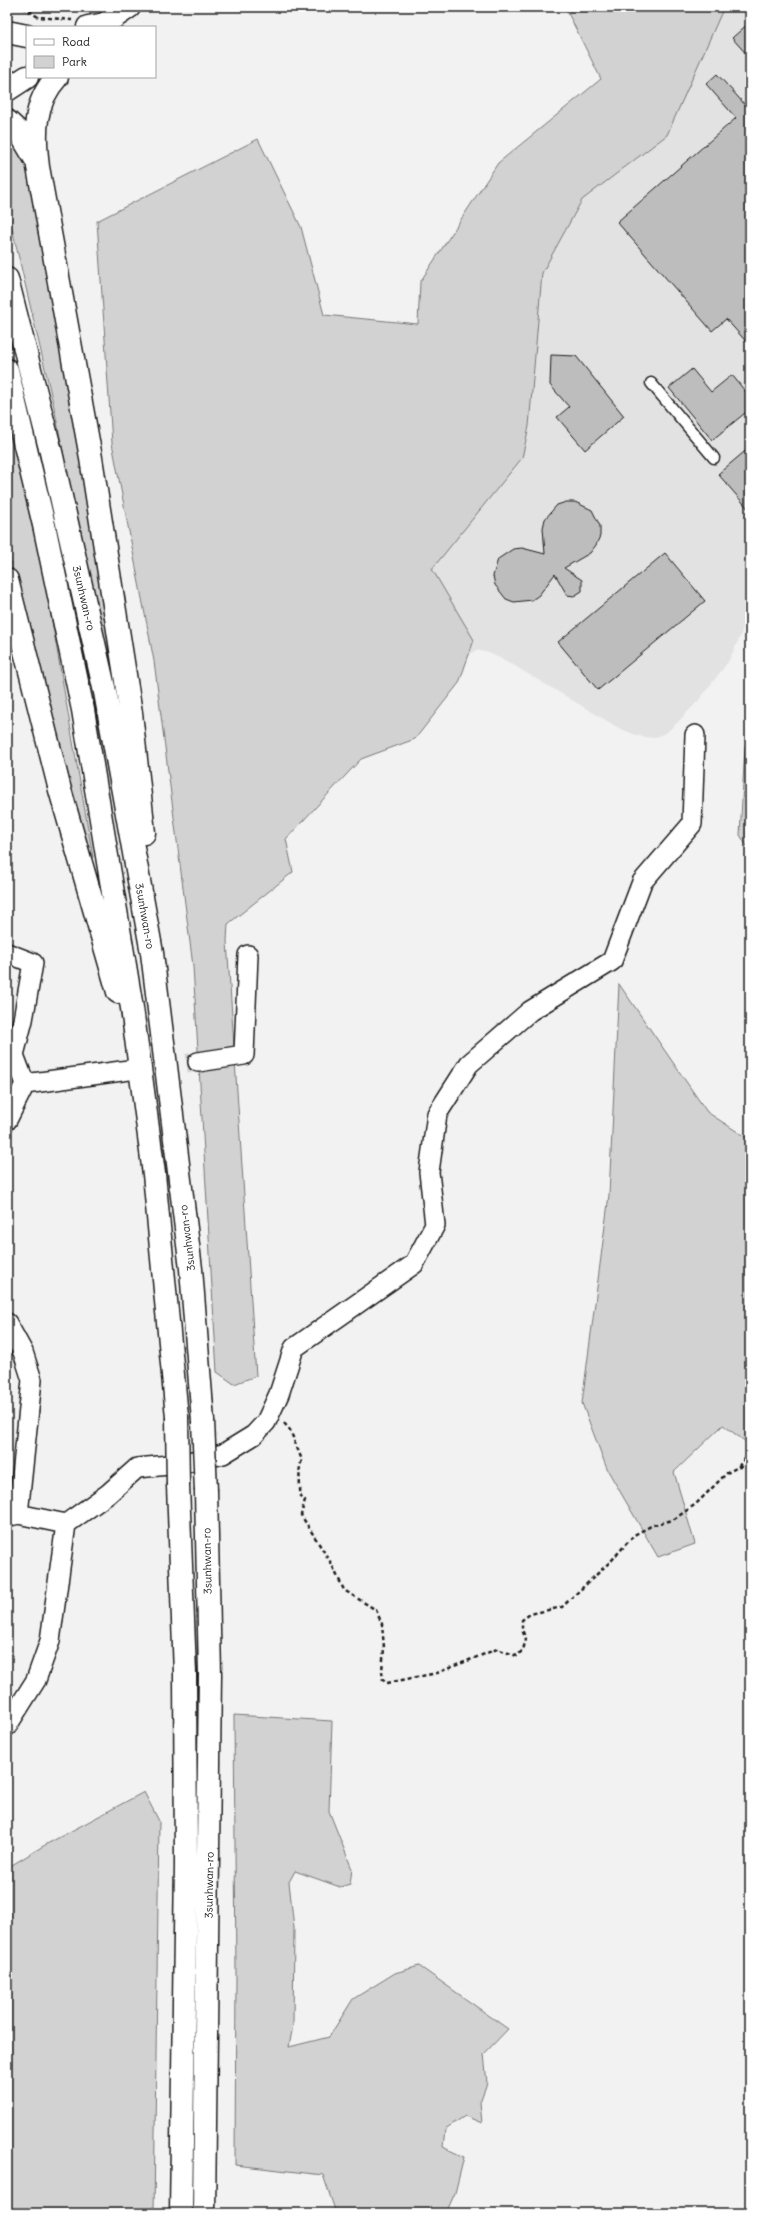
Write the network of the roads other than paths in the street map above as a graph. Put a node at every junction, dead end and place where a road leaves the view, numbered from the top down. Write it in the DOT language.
graph roads {
  1 [pos="129,7"];
  2 [pos="94,25"];
  3 [pos="7,32"];
  4 [pos="26,36"];
  5 [pos="26,77"];
  6 [pos="56,78"];
  7 [pos="7,90"];
  8 [pos="7,121"];
  9 [pos="38,167"];
  10 [pos="7,279"];
  11 [pos="7,370"];
  12 [pos="650,382"];
  13 [pos="714,458"];
  14 [pos="7,580"];
  15 [pos="695,735"];
  16 [pos="7,953"];
  17 [pos="248,955"];
  18 [pos="198,1062"];
  19 [pos="136,1075"];
  20 [pos="25,1084"];
  21 [pos="7,1120"];
  22 [pos="182,1190"];
  23 [pos="7,1323"];
  24 [pos="12,1515"];
  25 [pos="66,1524"];
  26 [pos="7,1726"];
  27 [pos="181,2213"];
  28 [pos="204,2213"];
  1 -- 2 [label="main road"];
  3 -- 4 [label="main road"];
  5 -- 7 [label="main road"];
  6 -- 9 [label="main road"];
  8 -- 9 [label="main road"];
  9 -- 22 [label="main road"];
  10 -- 22 [label="main road, 3sunhwan-ro"];
  11 -- 19 [label="main road, 3sunhwan-ro"];
  12 -- 13 [label="lane"];
  14 -- 19 [label="main road"];
  15 -- 25 [label="street"];
  16 -- 20 [label="street"];
  17 -- 18 [label="street"];
  19 -- 20 [label="street"];
  19 -- 27 [label="main road, 3sunhwan-ro, bridge"];
  20 -- 21 [label="street"];
  22 -- 28 [label="main road, 3sunhwan-ro, bridge"];
  23 -- 24 [label="street"];
  24 -- 25 [label="street"];
  25 -- 26 [label="street"];
}
